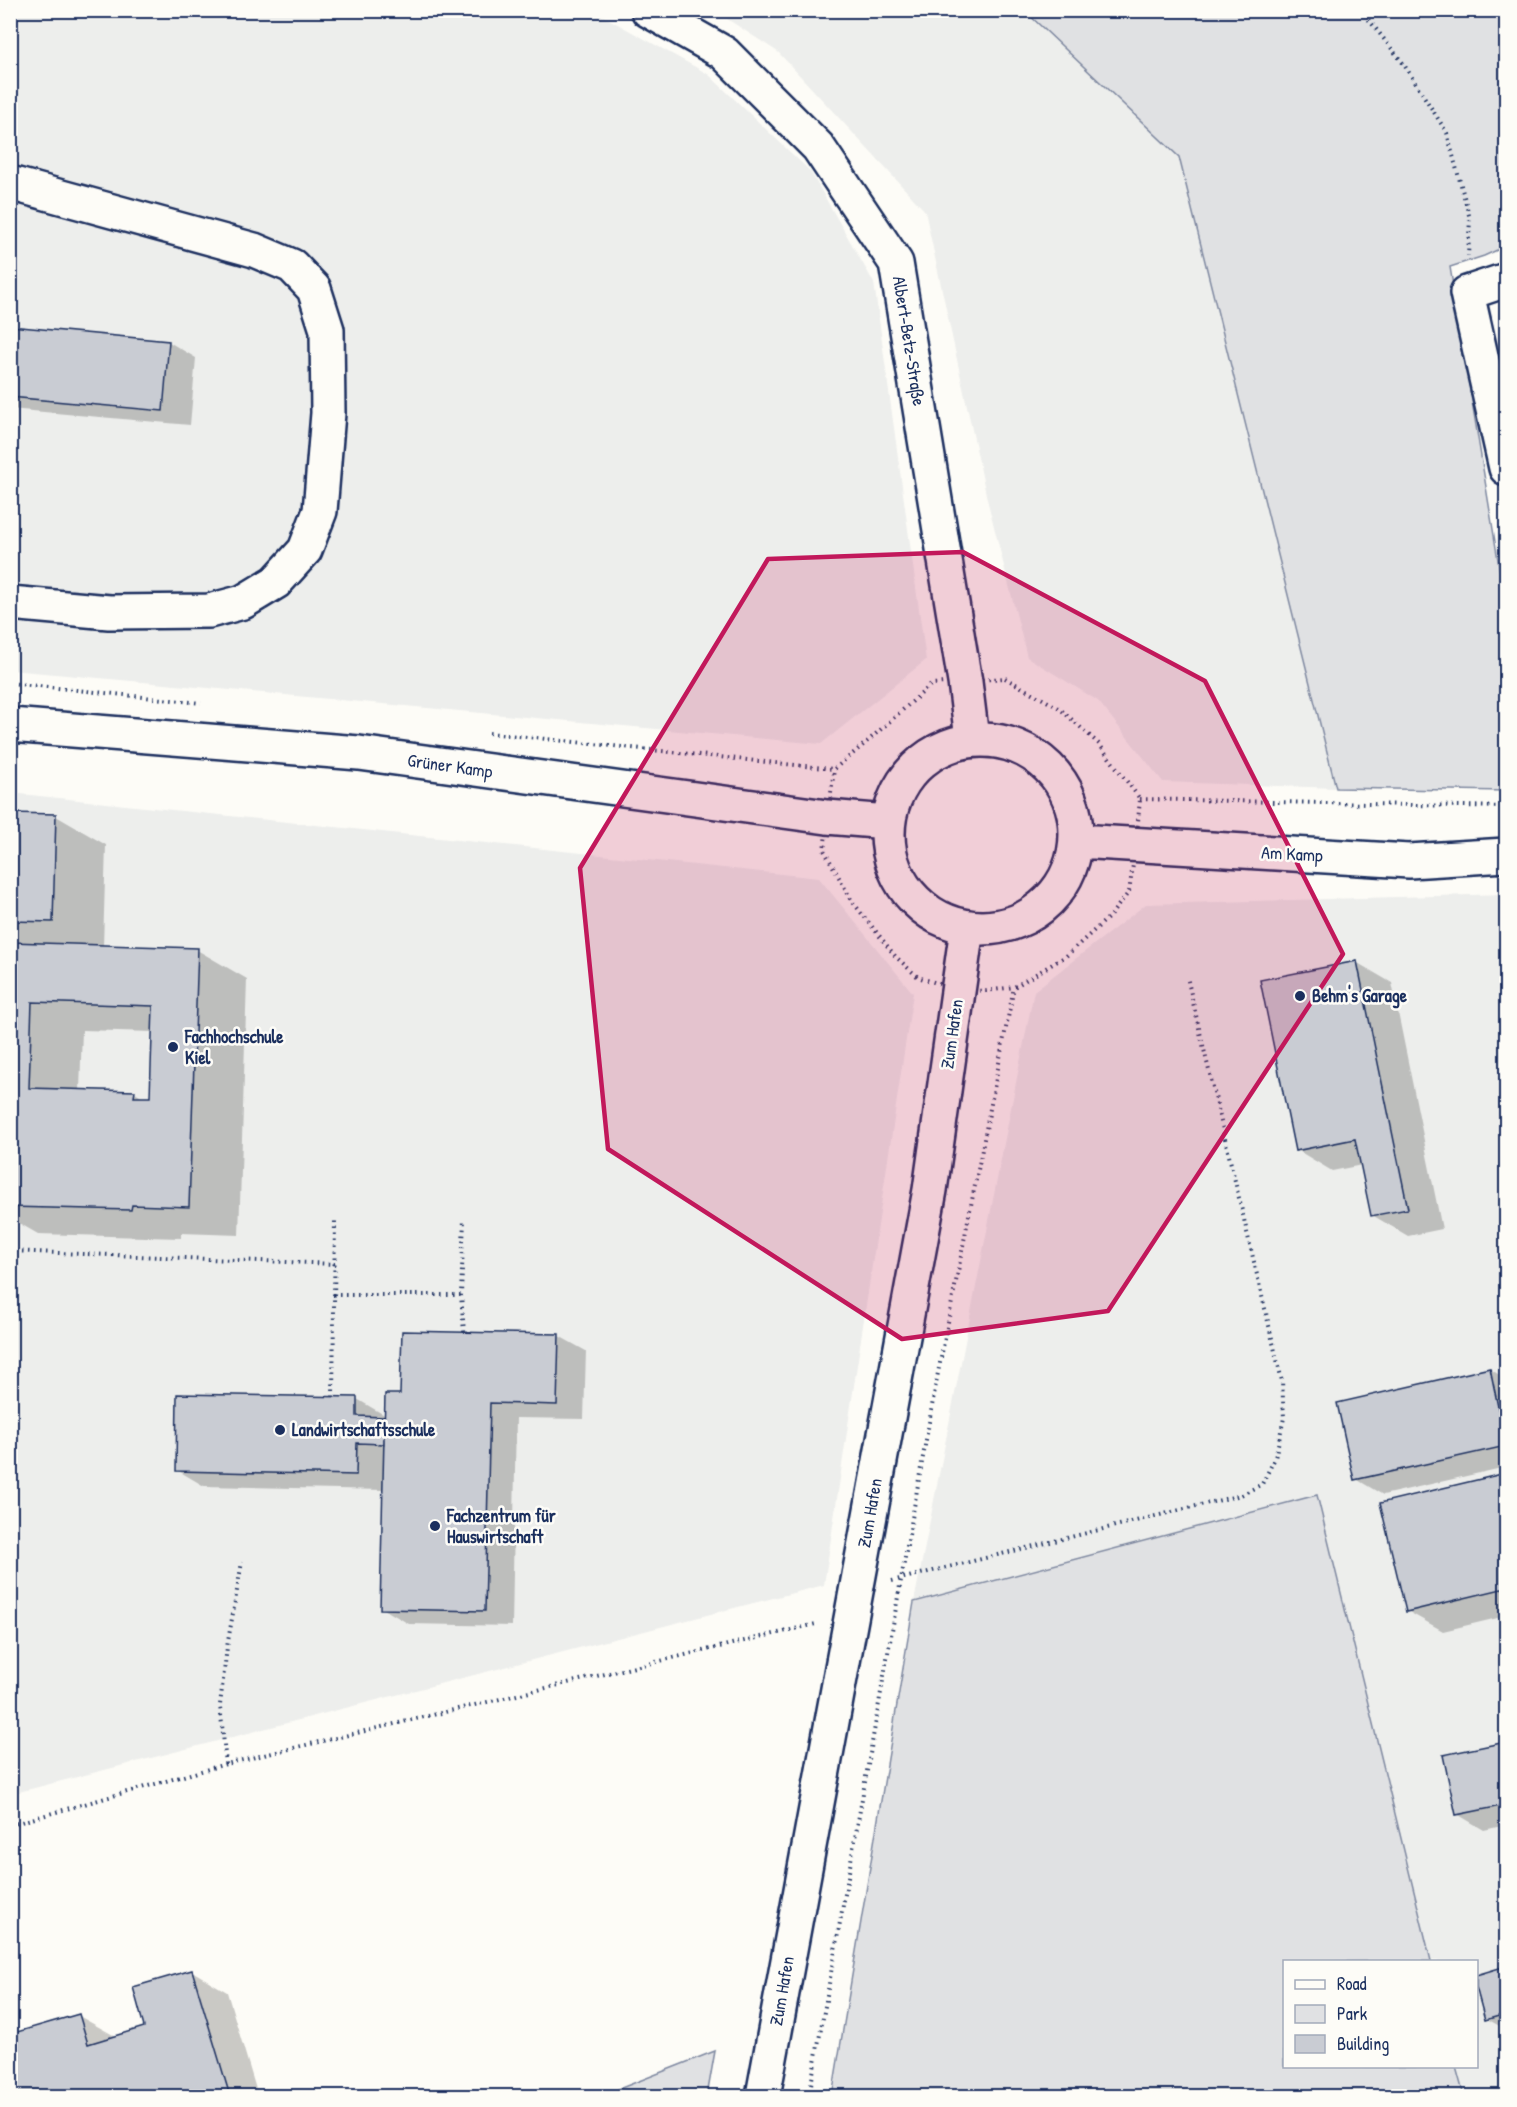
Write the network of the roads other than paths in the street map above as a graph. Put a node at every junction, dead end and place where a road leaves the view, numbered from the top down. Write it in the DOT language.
graph roads {
  1 [pos="648,10"];
  2 [pos="10,183"];
  3 [pos="1506,280"];
  4 [pos="1506,458"];
  5 [pos="10,603"];
  6 [pos="10,725"];
  7 [pos="972,739"];
  8 [pos="888,822"];
  9 [pos="1078,841"];
  10 [pos="1506,855"];
  11 [pos="968,928"];
  12 [pos="763,2097"];
  1 -- 7 [label="main road, Albert-Betz-Straße"];
  2 -- 5 [label="main road"];
  3 -- 4 [label="main road"];
  6 -- 8 [label="main road, Grüner Kamp"];
  7 -- 8 [label="main road"];
  7 -- 9 [label="main road"];
  8 -- 11 [label="main road"];
  9 -- 10 [label="main road, Am Kamp"];
  9 -- 11 [label="main road"];
  11 -- 12 [label="main road, Zum Hafen"];
}
